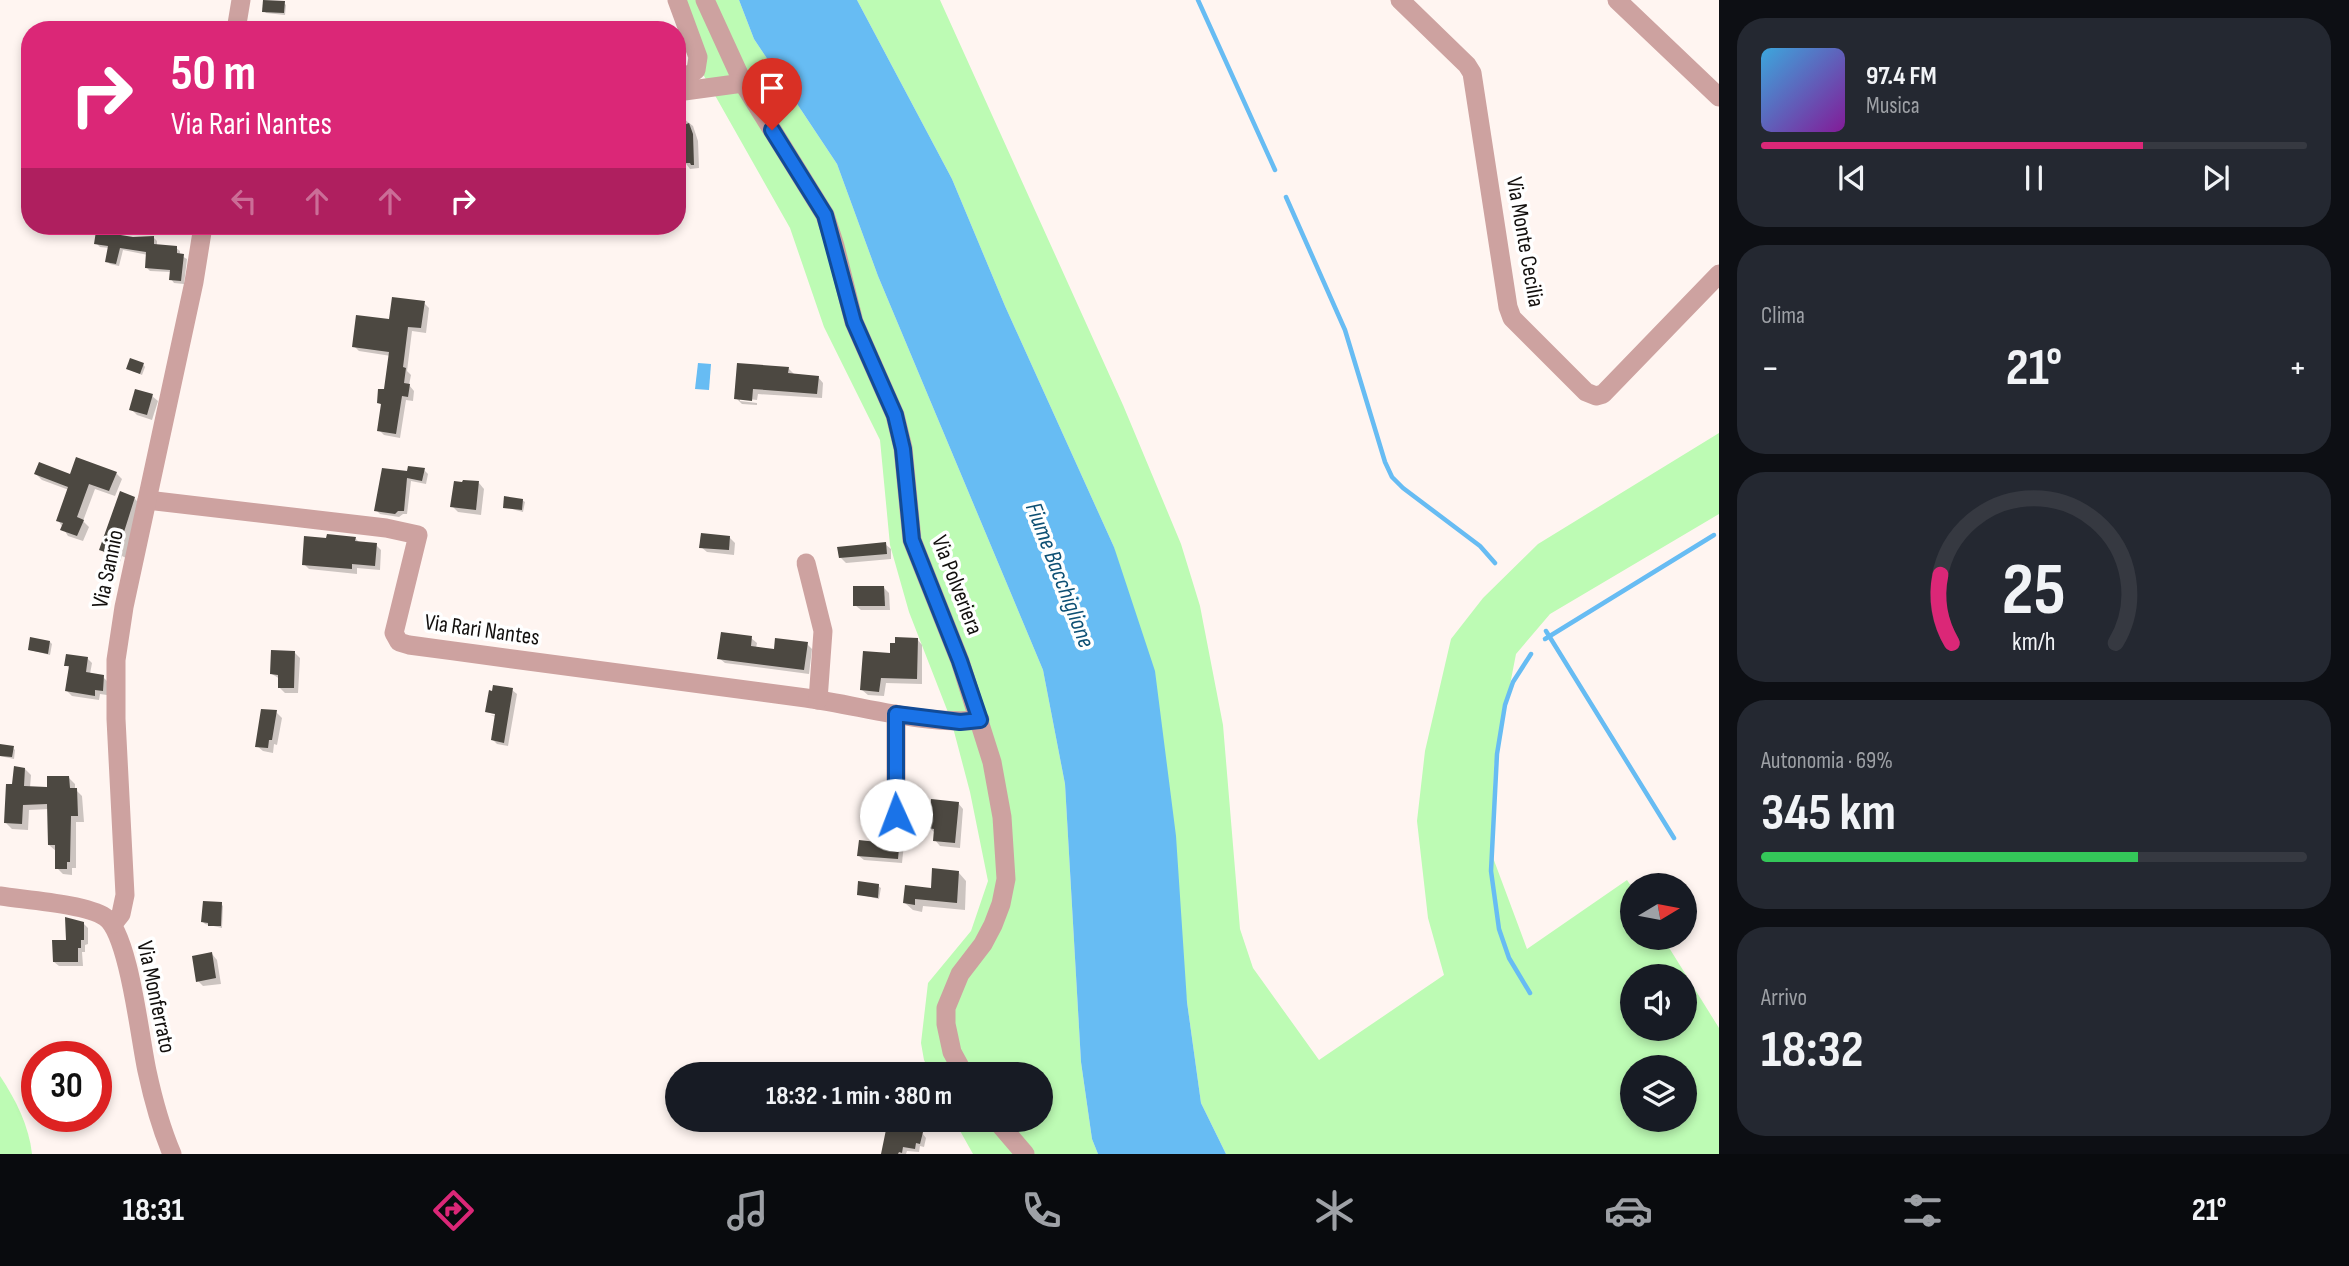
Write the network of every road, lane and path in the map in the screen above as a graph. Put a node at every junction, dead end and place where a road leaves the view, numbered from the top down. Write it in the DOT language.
graph roads {
  1 [pos="242,0"];
  2 [pos="677,0"];
  3 [pos="705,0"];
  4 [pos="1400,0"];
  5 [pos="1617,0"];
  6 [pos="238,21"];
  7 [pos="685,21"];
  8 [pos="686,24"];
  9 [pos="686,77"];
  10 [pos="743,83"];
  11 [pos="686,91"];
  12 [pos="1719,97"];
  13 [pos="202,235"];
  14 [pos="1719,274"];
  15 [pos="147,500"];
  16 [pos="806,563"];
  17 [pos="818,700"];
  18 [pos="896,714"];
  19 [pos="980,720"];
  20 [pos="896,815"];
  21 [pos="0,896"];
  22 [pos="113,924"];
  23 [pos="957,1062"];
  24 [pos="1007,1132"];
  25 [pos="172,1154"];
  26 [pos="1026,1154"];
  1 -- 6 [label="street"];
  2 -- 7 [label="street"];
  3 -- 10 [label="street, Via Polveriera"];
  4 -- 14 [label="street, Via Monte Cecilia"];
  5 -- 12 [label="street"];
  8 -- 9 [label="street"];
  10 -- 11 [label="street"];
  10 -- 19 [label="street, Via Polveriera"];
  13 -- 15 [label="street, Via Sannio"];
  15 -- 17 [label="street, Via Rari Nantes"];
  15 -- 22 [label="street, Via Sannio"];
  16 -- 17 [label="street"];
  17 -- 18 [label="street, Via Rari Nantes"];
  18 -- 19 [label="street, Via Rari Nantes"];
  18 -- 20 [label="street"];
  19 -- 23 [label="street, Via Polveriera"];
  21 -- 22 [label="street, Via Monferrato"];
  22 -- 25 [label="street, Via Monferrato"];
  24 -- 26 [label="street"];
}
